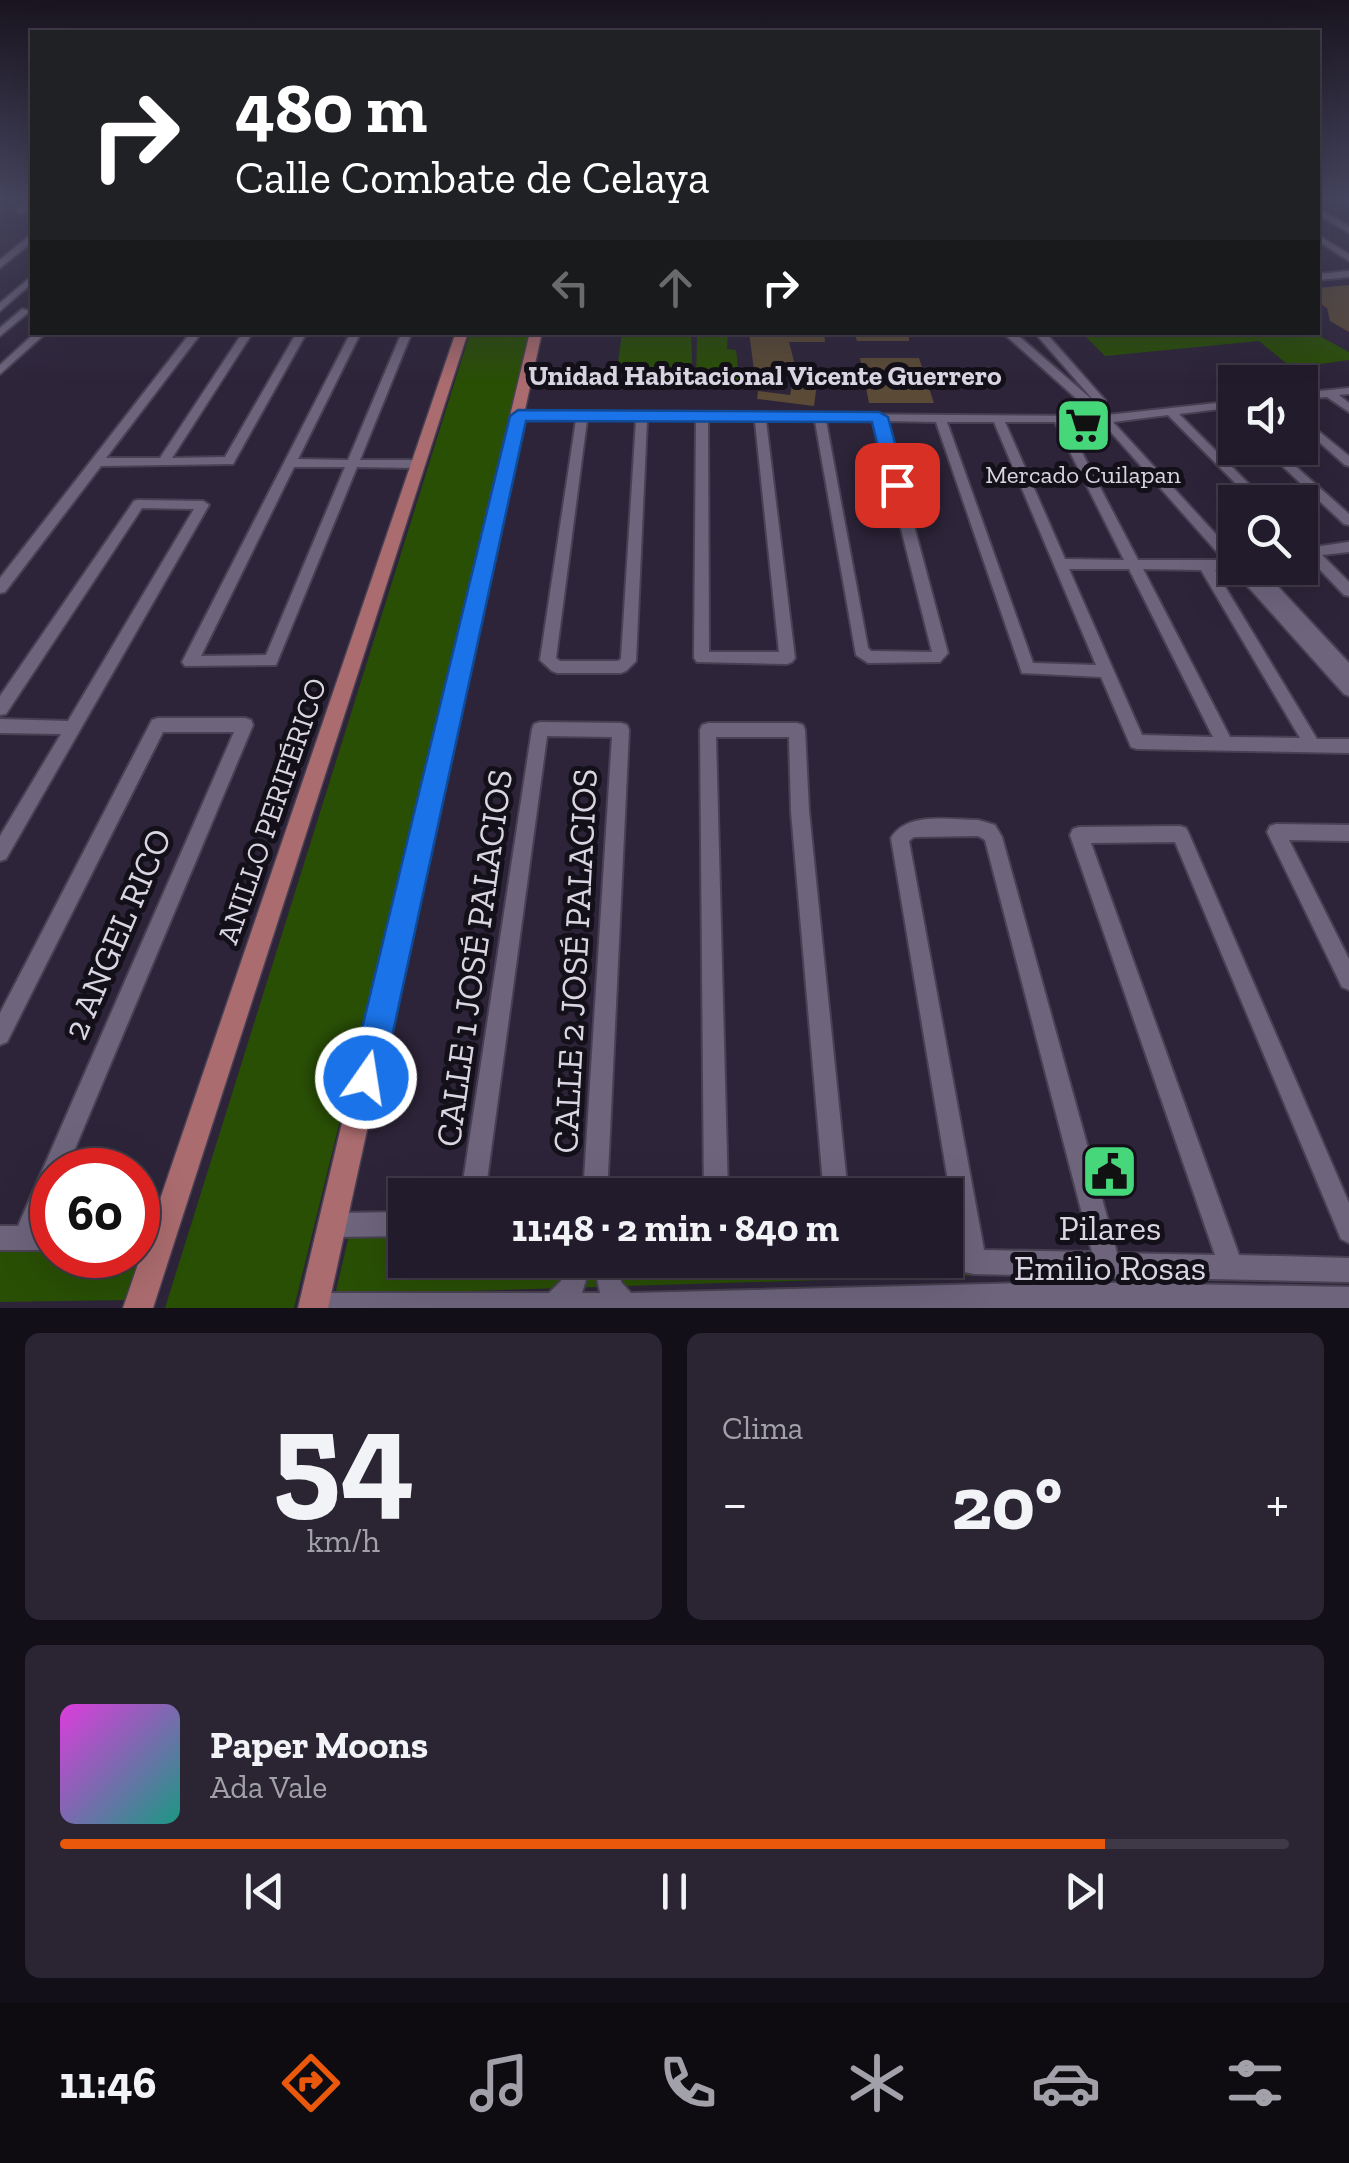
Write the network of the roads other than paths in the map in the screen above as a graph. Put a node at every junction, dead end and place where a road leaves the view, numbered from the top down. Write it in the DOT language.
graph roads {
  1 [pos="1321,274"];
  2 [pos="1349,274"];
  3 [pos="30,281"];
  4 [pos="1349,282"];
  5 [pos="1320,286"];
  6 [pos="0,310"];
  7 [pos="29,310"];
  8 [pos="0,333"];
  9 [pos="39,335"];
  10 [pos="195,335"];
  11 [pos="246,335"];
  12 [pos="300,335"];
  13 [pos="354,335"];
  14 [pos="406,335"];
  15 [pos="460,335"];
  16 [pos="535,335"];
  17 [pos="1010,335"];
  18 [pos="1041,335"];
  19 [pos="0,371"];
  20 [pos="1349,391"];
  21 [pos="1329,393"];
  22 [pos="1318,394"];
  23 [pos="1218,405"];
  24 [pos="1349,410"];
  25 [pos="1170,411"];
  26 [pos="518,416"];
  27 [pos="582,416"];
  28 [pos="642,416"];
  29 [pos="702,416"];
  30 [pos="760,417"];
  31 [pos="879,417"];
  32 [pos="820,418"];
  33 [pos="940,418"];
  34 [pos="998,418"];
  35 [pos="1110,418"];
  36 [pos="1059,419"];
  37 [pos="1318,435"];
  38 [pos="98,462"];
  39 [pos="164,462"];
  40 [pos="291,462"];
  41 [pos="1349,462"];
  42 [pos="352,463"];
  43 [pos="419,464"];
  44 [pos="1288,465"];
  45 [pos="1244,485"];
  46 [pos="1349,521"];
  47 [pos="1218,531"];
  48 [pos="1218,544"];
  49 [pos="1349,547"];
  50 [pos="1318,548"];
  51 [pos="1318,562"];
  52 [pos="1062,564"];
  53 [pos="1132,565"];
  54 [pos="1204,565"];
  55 [pos="1218,565"];
  56 [pos="1256,585"];
  57 [pos="1266,585"];
  58 [pos="0,588"];
  59 [pos="1349,591"];
  60 [pos="1316,646"];
  61 [pos="1108,671"];
  62 [pos="1349,673"];
  63 [pos="1349,690"];
  64 [pos="0,709"];
  65 [pos="0,726"];
  66 [pos="74,728"];
  67 [pos="621,730"];
  68 [pos="1224,742"];
  69 [pos="1312,744"];
  70 [pos="1349,746"];
  71 [pos="1349,833"];
  72 [pos="0,853"];
  73 [pos="1349,980"];
  74 [pos="0,1035"];
  75 [pos="63,1148"];
  76 [pos="475,1178"];
  77 [pos="596,1178"];
  78 [pos="716,1178"];
  79 [pos="834,1178"];
  80 [pos="160,1206"];
  81 [pos="333,1224"];
  82 [pos="388,1224"];
  83 [pos="30,1228"];
  84 [pos="1349,1231"];
  85 [pos="0,1238"];
  86 [pos="26,1238"];
  87 [pos="30,1238"];
  88 [pos="963,1260"];
  89 [pos="974,1262"];
  90 [pos="1108,1266"];
  91 [pos="1232,1267"];
  92 [pos="1349,1270"];
  93 [pos="143,1278"];
  94 [pos="574,1278"];
  95 [pos="608,1278"];
  96 [pos="1349,1299"];
  97 [pos="943,1303"];
  98 [pos="827,1305"];
  99 [pos="554,1306"];
  100 [pos="626,1306"];
  101 [pos="709,1306"];
  102 [pos="313,1307"];
  103 [pos="477,1307"];
  104 [pos="591,1307"];
  105 [pos="138,1308"];
  1 -- 2 [label="street"];
  3 -- 6 [label="street"];
  4 -- 5 [label="street"];
  6 -- 7 [label="street"];
  7 -- 8 [label="street"];
  9 -- 19 [label="street"];
  10 -- 38 [label="street"];
  11 -- 39 [label="street"];
  12 -- 39 [label="street"];
  13 -- 40 [label="street"];
  14 -- 42 [label="street"];
  15 -- 43 [label="main road, ANILLO PERIFÉRICO"];
  16 -- 26 [label="main road"];
  17 -- 35 [label="street"];
  18 -- 35 [label="street"];
  20 -- 21 [label="street"];
  21 -- 22 [label="street"];
  21 -- 24 [label="street"];
  23 -- 25 [label="street"];
  25 -- 35 [label="street"];
  25 -- 45 [label="street"];
  26 -- 27 [label="street"];
  26 -- 81 [label="main road"];
  27 -- 28 [label="street"];
  27 -- 28 [label="street"];
  28 -- 29 [label="street"];
  29 -- 30 [label="street"];
  29 -- 30 [label="street"];
  30 -- 32 [label="street"];
  31 -- 32 [label="street"];
  31 -- 32 [label="street"];
  31 -- 33 [label="street"];
  33 -- 34 [label="street"];
  33 -- 61 [label="street"];
  34 -- 36 [label="street"];
  34 -- 52 [label="street"];
  35 -- 36 [label="street"];
  35 -- 47 [label="street"];
  35 -- 48 [label="street"];
  36 -- 53 [label="street"];
  37 -- 41 [label="street"];
  38 -- 39 [label="street"];
  38 -- 58 [label="street"];
  40 -- 42 [label="street"];
  40 -- 42 [label="street"];
  42 -- 43 [label="street"];
  43 -- 80 [label="main road, ANILLO PERIFÉRICO"];
  44 -- 46 [label="street"];
  49 -- 50 [label="street"];
  51 -- 59 [label="street"];
  52 -- 53 [label="street"];
  52 -- 61 [label="street"];
  53 -- 54 [label="street"];
  53 -- 68 [label="street"];
  54 -- 55 [label="street"];
  54 -- 69 [label="street"];
  56 -- 60 [label="street"];
  57 -- 60 [label="street"];
  60 -- 62 [label="street"];
  60 -- 63 [label="street"];
  61 -- 68 [label="street"];
  64 -- 66 [label="street"];
  65 -- 66 [label="street"];
  66 -- 72 [label="street"];
  67 -- 76 [label="street, CALLE 1 JOSÉ PALACIOS"];
  67 -- 77 [label="street, CALLE 2 JOSÉ PALACIOS"];
  68 -- 69 [label="street"];
  69 -- 70 [label="street"];
  71 -- 73 [label="street"];
  74 -- 75 [label="street, 2 ANGEL RICO"];
  78 -- 79 [label="street"];
  81 -- 82 [label="street"];
  81 -- 102 [label="main road"];
  83 -- 86 [label="street, 2 ANGEL RICO"];
  84 -- 91 [label="street"];
  85 -- 86 [label="street"];
  86 -- 87 [label="street"];
  88 -- 89 [label="street"];
  89 -- 90 [label="street"];
  89 -- 90 [label="street"];
  90 -- 91 [label="street"];
  91 -- 92 [label="street"];
  93 -- 105 [label="main road, ANILLO PERIFÉRICO"];
  94 -- 99 [label="street"];
  95 -- 100 [label="street"];
  96 -- 97 [label="street"];
  97 -- 98 [label="street"];
  98 -- 101 [label="street"];
  99 -- 103 [label="street"];
  99 -- 104 [label="street"];
  100 -- 101 [label="street"];
  100 -- 104 [label="street"];
  102 -- 103 [label="street"];
}
